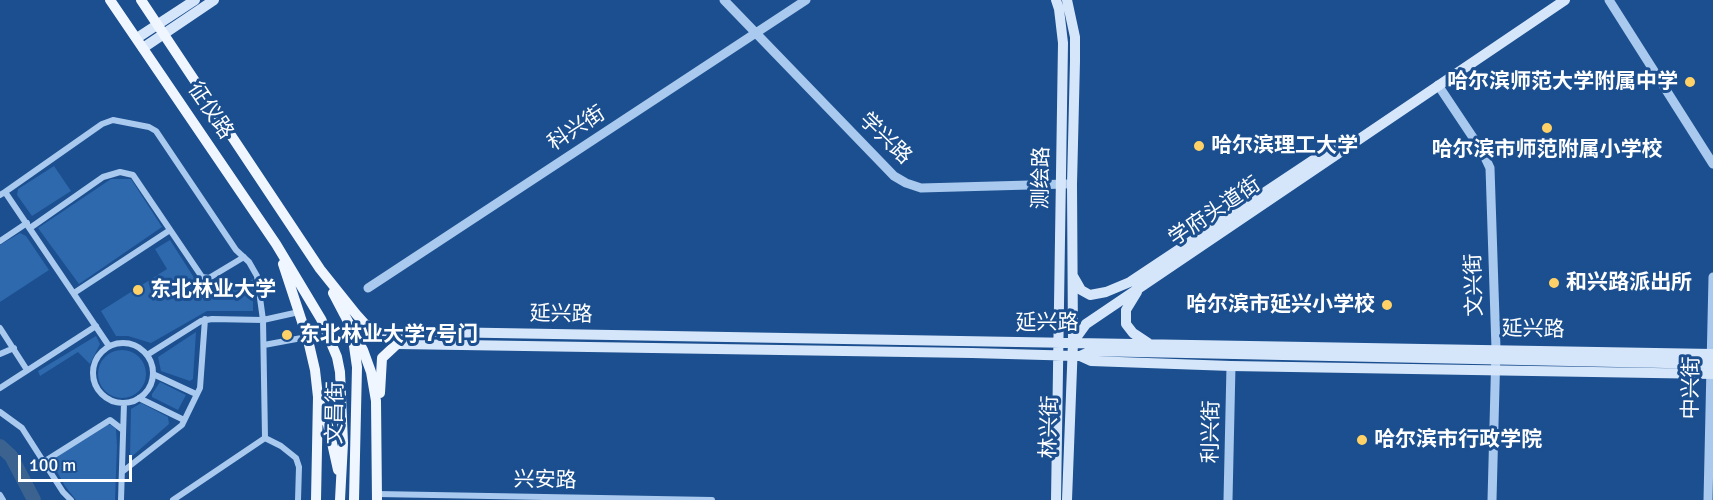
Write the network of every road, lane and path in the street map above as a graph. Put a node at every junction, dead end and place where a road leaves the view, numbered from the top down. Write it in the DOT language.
graph roads {
  1 [pos="103,0"];
  2 [pos="110,0"];
  3 [pos="195,0"];
  4 [pos="214,0"];
  5 [pos="724,0"];
  6 [pos="806,0"];
  7 [pos="1056,0"];
  8 [pos="1067,0"];
  9 [pos="1552,0"];
  10 [pos="1565,0"];
  11 [pos="1609,0"];
  12 [pos="142,1"];
  13 [pos="123,18"];
  14 [pos="160,30"];
  15 [pos="756,33"];
  16 [pos="140,43"];
  17 [pos="1438,85"];
  18 [pos="1713,164"];
  19 [pos="1066,184"];
  20 [pos="3,193"];
  21 [pos="28,225"];
  22 [pos="170,230"];
  23 [pos="0,241"];
  24 [pos="276,244"];
  25 [pos="244,257"];
  26 [pos="320,269"];
  27 [pos="1073,276"];
  28 [pos="1713,277"];
  29 [pos="1146,283"];
  30 [pos="368,288"];
  31 [pos="75,293"];
  32 [pos="299,312"];
  33 [pos="205,320"];
  34 [pos="263,320"];
  35 [pos="96,326"];
  36 [pos="351,327"];
  37 [pos="0,328"];
  38 [pos="307,337"];
  39 [pos="1073,342"];
  40 [pos="1059,343"];
  41 [pos="1148,344"];
  42 [pos="264,345"];
  43 [pos="109,346"];
  44 [pos="14,348"];
  45 [pos="0,354"];
  46 [pos="147,356"];
  47 [pos="1077,356"];
  48 [pos="1059,357"];
  49 [pos="1495,359"];
  50 [pos="1712,364"];
  51 [pos="1231,366"];
  52 [pos="27,370"];
  53 [pos="153,374"];
  54 [pos="0,388"];
  55 [pos="196,394"];
  56 [pos="139,398"];
  57 [pos="318,398"];
  58 [pos="124,403"];
  59 [pos="0,412"];
  60 [pos="184,420"];
  61 [pos="123,430"];
  62 [pos="265,438"];
  63 [pos="45,461"];
  64 [pos="122,472"];
  65 [pos="341,480"];
  66 [pos="377,480"];
  67 [pos="0,495"];
  68 [pos="377,497"];
  69 [pos="397,497"];
  70 [pos="546,499"];
  71 [pos="3,500"];
  72 [pos="71,500"];
  73 [pos="122,500"];
  74 [pos="173,500"];
  75 [pos="298,500"];
  76 [pos="316,500"];
  77 [pos="340,500"];
  78 [pos="354,500"];
  79 [pos="712,500"];
  80 [pos="1056,500"];
  81 [pos="1067,500"];
  82 [pos="1228,500"];
  83 [pos="1492,500"];
  84 [pos="1708,500"];
  1 -- 13 [label="main road"];
  2 -- 13 [label="main road, 征仪路"];
  3 -- 14 [label="main road"];
  4 -- 14 [label="main road"];
  5 -- 15 [label="street, 学兴路"];
  6 -- 15 [label="street, 科兴街"];
  7 -- 19 [label="main road, 测绘路"];
  8 -- 19 [label="main road, 测绘路"];
  9 -- 27 [label="main road, 学府头道街"];
  10 -- 17 [label="main road, 学府头道街"];
  11 -- 18 [label="street"];
  12 -- 14 [label="main road"];
  13 -- 16 [label="main road, 征仪路"];
  14 -- 16 [label="main road"];
  14 -- 26 [label="main road"];
  15 -- 19 [label="street, 学兴路"];
  15 -- 30 [label="street, 科兴街"];
  16 -- 24 [label="main road, 征仪路"];
  17 -- 29 [label="main road, 学府头道街"];
  17 -- 49 [label="street, 文兴街"];
  19 -- 27 [label="main road, 测绘路"];
  19 -- 40 [label="main road, 测绘路"];
  20 -- 21 [label="street"];
  20 -- 25 [label="street"];
  21 -- 22 [label="street"];
  21 -- 23 [label="street"];
  21 -- 31 [label="street"];
  22 -- 25 [label="street"];
  22 -- 31 [label="street"];
  24 -- 32 [label="main road"];
  24 -- 65 [label="main road, 文昌街"];
  25 -- 34 [label="street"];
  26 -- 36 [label="main road"];
  26 -- 40 [label="main road, 延兴路"];
  27 -- 39 [label="main road, 测绘路"];
  28 -- 50 [label="street, 中兴街"];
  29 -- 39 [label="main road, 学府头道街"];
  29 -- 41 [label="main road"];
  31 -- 35 [label="street"];
  32 -- 34 [label="street"];
  32 -- 38 [label="main road"];
  33 -- 34 [label="street"];
  33 -- 46 [label="street"];
  33 -- 55 [label="street"];
  34 -- 42 [label="street"];
  35 -- 43 [label="street"];
  35 -- 52 [label="street"];
  36 -- 66 [label="main road"];
  36 -- 78 [label="main road, 文昌街"];
  37 -- 44 [label="street"];
  38 -- 42 [label="street"];
  38 -- 57 [label="main road"];
  39 -- 40 [label="main road, 延兴路"];
  39 -- 41 [label="main road, 延兴路"];
  39 -- 47 [label="main road, 测绘路"];
  40 -- 48 [label="main road, 测绘路"];
  41 -- 49 [label="main road, 延兴路"];
  42 -- 62 [label="street"];
  43 -- 46 [label="street"];
  43 -- 58 [label="street"];
  44 -- 45 [label="street"];
  44 -- 52 [label="street"];
  46 -- 53 [label="street"];
  47 -- 48 [label="main road, 延兴路"];
  47 -- 49 [label="main road"];
  47 -- 51 [label="main road, 延兴路"];
  47 -- 81 [label="main road, 林兴街"];
  48 -- 66 [label="main road, 延兴路"];
  48 -- 80 [label="main road, 林兴街"];
  49 -- 50 [label="main road, 延兴路"];
  49 -- 50 [label="main road, 延兴路"];
  49 -- 51 [label="main road, 延兴路"];
  49 -- 83 [label="street, 文兴街"];
  50 -- 84 [label="street, 中兴街"];
  51 -- 82 [label="street, 利兴街"];
  52 -- 54 [label="street"];
  53 -- 55 [label="street"];
  53 -- 56 [label="street"];
  55 -- 60 [label="street"];
  56 -- 58 [label="street"];
  56 -- 60 [label="street"];
  57 -- 65 [label="main road"];
  57 -- 76 [label="main road"];
  58 -- 61 [label="street"];
  59 -- 63 [label="street"];
  60 -- 64 [label="street"];
  61 -- 63 [label="street"];
  61 -- 64 [label="street"];
  62 -- 74 [label="street"];
  62 -- 75 [label="street"];
  63 -- 72 [label="street"];
  64 -- 73 [label="street"];
  65 -- 77 [label="main road, 文昌街"];
  66 -- 68 [label="main road"];
  67 -- 71 [label="street"];
  68 -- 69 [label="street, 兴安路"];
  69 -- 70 [label="street, 兴安路"];
  70 -- 79 [label="street, 兴安路"];
}
